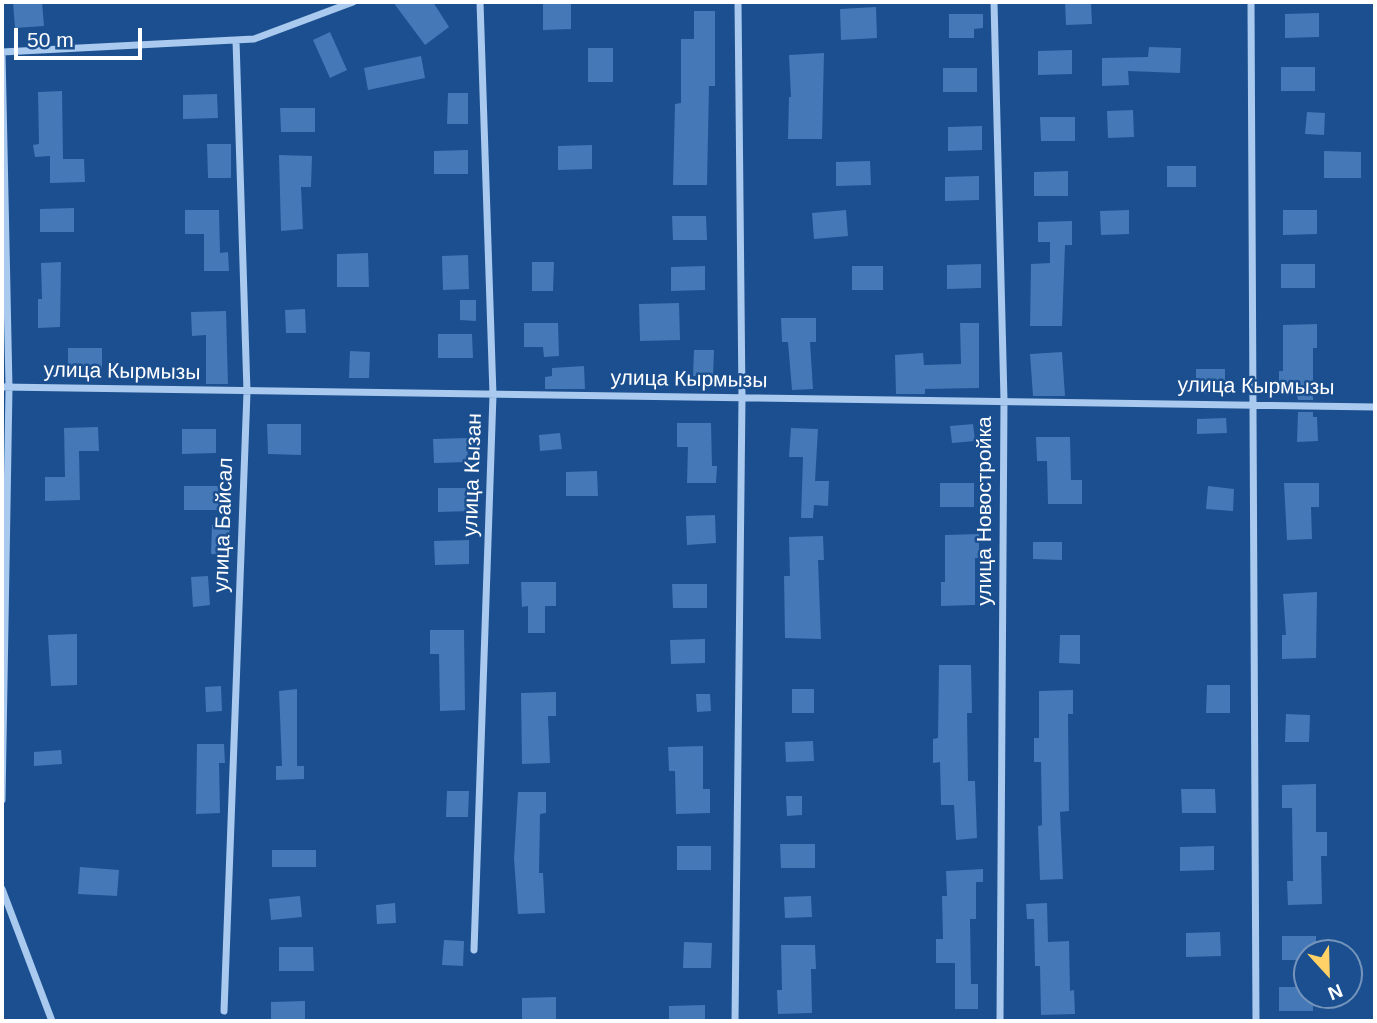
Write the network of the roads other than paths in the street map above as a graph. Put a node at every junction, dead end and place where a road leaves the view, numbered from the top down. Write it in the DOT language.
graph roads {
  1 [pos="354,2"];
  2 [pos="480,2"];
  3 [pos="738,2"];
  4 [pos="993,2"];
  5 [pos="1251,2"];
  6 [pos="236,40"];
  7 [pos="2,52"];
  8 [pos="5,387"];
  9 [pos="247,392"];
  10 [pos="494,395"];
  11 [pos="742,398"];
  12 [pos="1004,400"];
  13 [pos="1254,404"];
  14 [pos="1375,407"];
  15 [pos="2,800"];
  16 [pos="2,889"];
  17 [pos="474,950"];
  18 [pos="224,1011"];
  19 [pos="52,1021"];
  20 [pos="735,1021"];
  21 [pos="1000,1021"];
  22 [pos="1256,1021"];
  1 -- 6 [label="street"];
  2 -- 10 [label="street, улица Кызан"];
  3 -- 11 [label="street"];
  4 -- 12 [label="street, улица Новостройка"];
  5 -- 13 [label="street"];
  6 -- 7 [label="street"];
  6 -- 9 [label="street, улица Байсал"];
  7 -- 8 [label="street"];
  8 -- 9 [label="street, улица Кырмызы"];
  8 -- 15 [label="street"];
  9 -- 10 [label="street, улица Кырмызы"];
  9 -- 18 [label="street, улица Байсал"];
  10 -- 11 [label="street, улица Кырмызы"];
  10 -- 17 [label="street, улица Кызан"];
  11 -- 12 [label="street, улица Кырмызы"];
  11 -- 20 [label="street"];
  12 -- 13 [label="street, улица Кырмызы"];
  12 -- 21 [label="street, улица Новостройка"];
  13 -- 14 [label="street, улица Кырмызы"];
  13 -- 22 [label="street"];
  16 -- 19 [label="street"];
}
